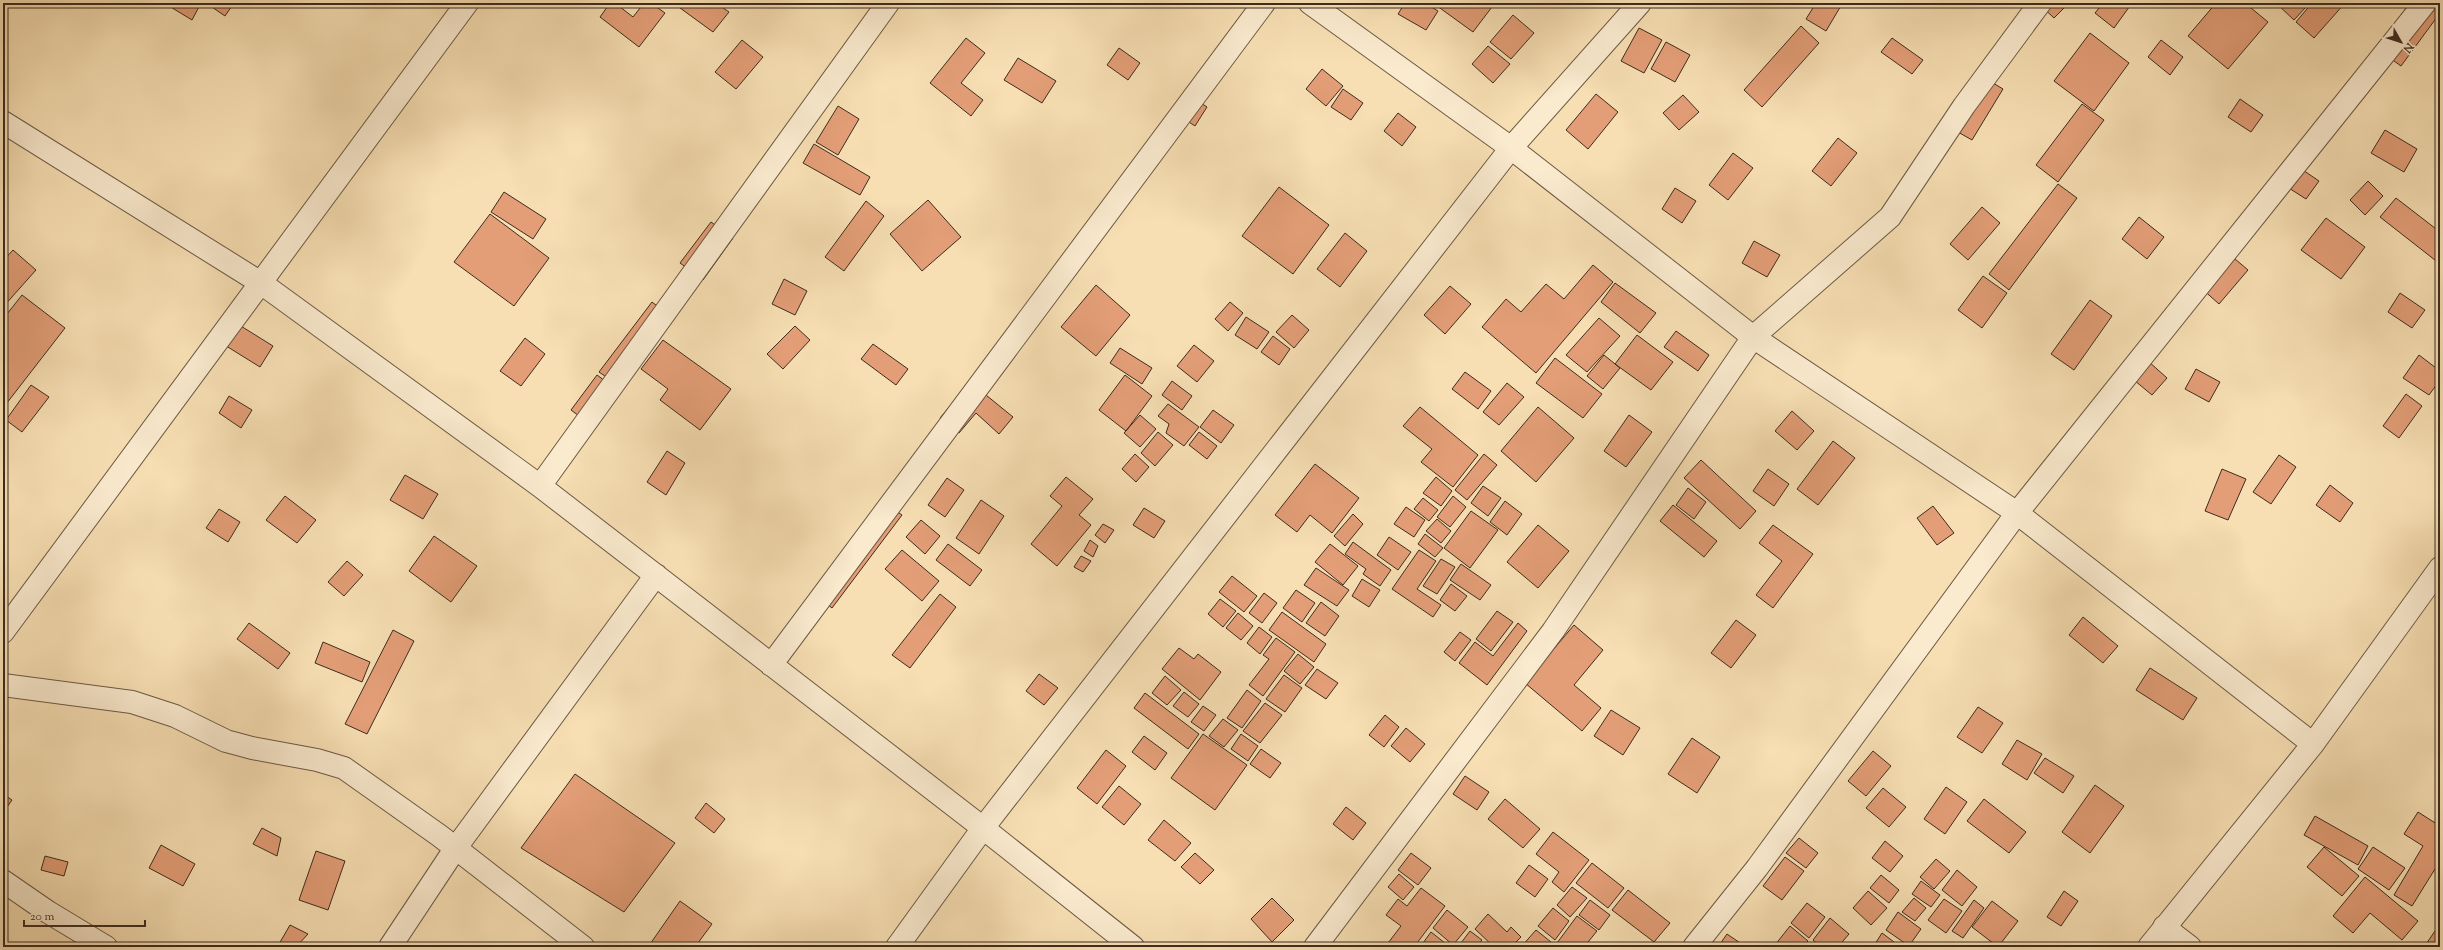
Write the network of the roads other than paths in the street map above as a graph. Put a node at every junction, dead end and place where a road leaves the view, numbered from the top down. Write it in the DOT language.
graph roads {
  1 [pos="467,3"];
  2 [pos="888,3"];
  3 [pos="1264,3"];
  4 [pos="1310,3"];
  5 [pos="1640,3"];
  6 [pos="2040,3"];
  7 [pos="2425,3"];
  8 [pos="3,122"];
  9 [pos="1511,148"];
  10 [pos="261,283"];
  11 [pos="1753,337"];
  12 [pos="540,486"];
  13 [pos="2017,513"];
  14 [pos="2440,568"];
  15 [pos="656,574"];
  16 [pos="3,632"];
  17 [pos="771,665"];
  18 [pos="3,685"];
  19 [pos="2313,744"];
  20 [pos="983,828"];
  21 [pos="455,849"];
  22 [pos="3,881"];
  23 [pos="2164,927"];
  24 [pos="106,947"];
  25 [pos="390,947"];
  26 [pos="583,947"];
  27 [pos="897,947"];
  28 [pos="1133,947"];
  29 [pos="1315,947"];
  30 [pos="1694,947"];
  31 [pos="2149,947"];
  32 [pos="2190,947"];
  1 -- 10 [label="street"];
  2 -- 12 [label="street"];
  3 -- 17 [label="street"];
  4 -- 9 [label="street"];
  5 -- 9 [label="street"];
  6 -- 11 [label="street"];
  7 -- 13 [label="street"];
  8 -- 10 [label="street"];
  9 -- 11 [label="street"];
  9 -- 20 [label="street"];
  10 -- 12 [label="street"];
  10 -- 16 [label="street"];
  11 -- 13 [label="street"];
  11 -- 29 [label="street"];
  12 -- 15 [label="street"];
  13 -- 19 [label="street"];
  13 -- 30 [label="street"];
  14 -- 19 [label="street"];
  15 -- 17 [label="street"];
  15 -- 21 [label="street"];
  17 -- 20 [label="street"];
  18 -- 21 [label="street"];
  19 -- 23 [label="street"];
  20 -- 27 [label="street"];
  20 -- 28 [label="street"];
  21 -- 25 [label="street"];
  21 -- 26 [label="street"];
  22 -- 24 [label="street"];
  23 -- 31 [label="street"];
  23 -- 32 [label="street"];
}
